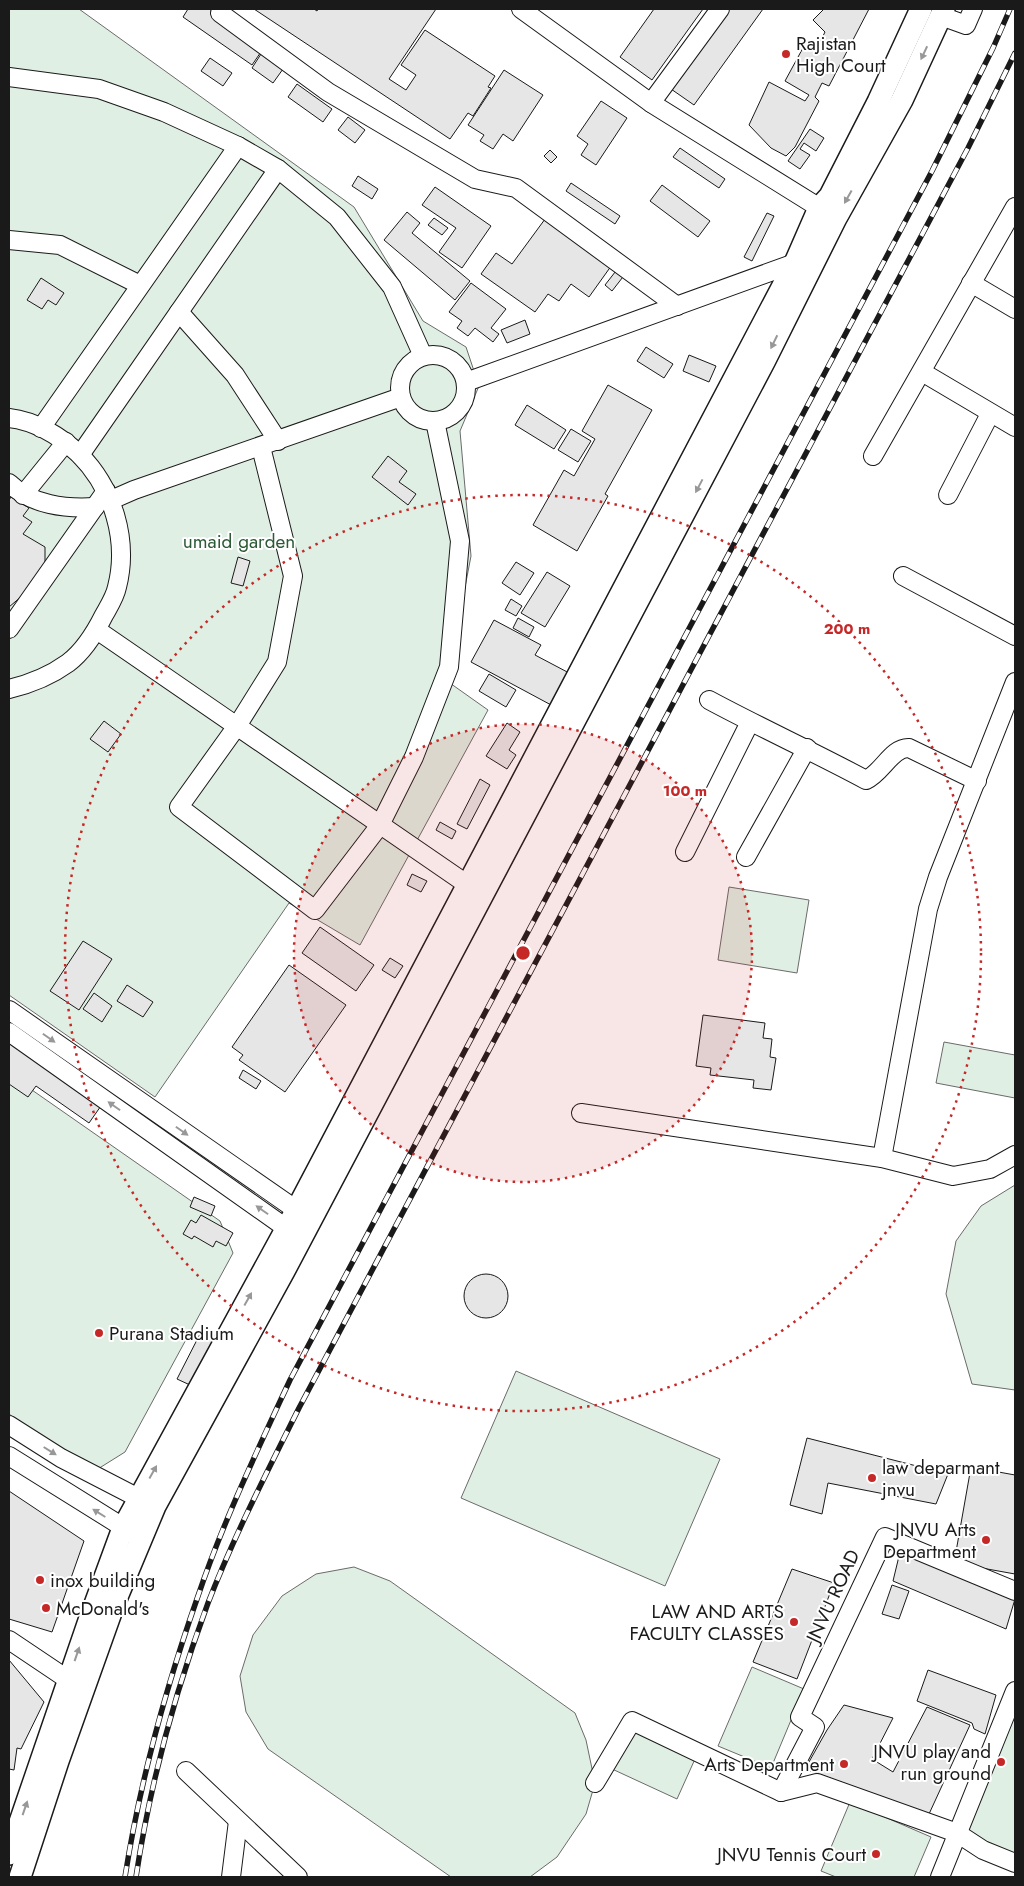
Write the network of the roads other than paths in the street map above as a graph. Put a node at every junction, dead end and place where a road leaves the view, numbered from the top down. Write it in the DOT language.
graph roads {
  1 [pos="521,9"];
  2 [pos="720,9"];
  3 [pos="921,9"];
  4 [pos="942,12"];
  5 [pos="220,13"];
  6 [pos="969,17"];
  7 [pos="9,77"];
  8 [pos="652,103"];
  9 [pos="238,146"];
  10 [pos="278,169"];
  11 [pos="1015,207"];
  12 [pos="827,213"];
  13 [pos="9,240"];
  14 [pos="796,262"];
  15 [pos="971,283"];
  16 [pos="140,285"];
  17 [pos="677,306"];
  18 [pos="1015,309"];
  19 [pos="179,312"];
  20 [pos="423,356"];
  21 [pos="922,372"];
  22 [pos="466,382"];
  23 [pos="401,397"];
  24 [pos="990,414"];
  25 [pos="9,418"];
  26 [pos="435,421"];
  27 [pos="42,428"];
  28 [pos="1015,428"];
  29 [pos="278,441"];
  30 [pos="66,442"];
  31 [pos="261,447"];
  32 [pos="80,455"];
  33 [pos="872,456"];
  34 [pos="9,483"];
  35 [pos="23,495"];
  36 [pos="948,495"];
  37 [pos="104,500"];
  38 [pos="903,576"];
  39 [pos="9,629"];
  40 [pos="97,630"];
  41 [pos="1015,636"];
  42 [pos="1015,682"];
  43 [pos="9,689"];
  44 [pos="709,700"];
  45 [pos="750,722"];
  46 [pos="237,726"];
  47 [pos="808,748"];
  48 [pos="977,781"];
  49 [pos="380,826"];
  50 [pos="685,852"];
  51 [pos="746,857"];
  52 [pos="468,885"];
  53 [pos="9,1010"];
  54 [pos="9,1032"];
  55 [pos="581,1113"];
  56 [pos="1015,1154"];
  57 [pos="882,1158"];
  58 [pos="299,1224"];
  59 [pos="9,1425"];
  60 [pos="9,1456"];
  61 [pos="147,1502"];
  62 [pos="132,1533"];
  63 [pos="1015,1591"];
  64 [pos="9,1640"];
  65 [pos="76,1686"];
  66 [pos="1015,1691"];
  67 [pos="186,1771"];
  68 [pos="595,1784"];
  69 [pos="781,1792"];
  70 [pos="238,1821"];
  71 [pos="956,1833"];
  72 [pos="9,1854"];
  73 [pos="1015,1863"];
  74 [pos="20,1877"];
  75 [pos="231,1877"];
  76 [pos="298,1877"];
  77 [pos="940,1877"];
  1 -- 8 [label="street"];
  2 -- 8 [label="street"];
  3 -- 12 [label="main road"];
  4 -- 6 [label="street"];
  4 -- 12 [label="main road, one-way"];
  5 -- 17 [label="street"];
  7 -- 9 [label="street"];
  8 -- 12 [label="street"];
  9 -- 10 [label="street"];
  9 -- 16 [label="street"];
  10 -- 19 [label="street"];
  10 -- 20 [label="street"];
  11 -- 15 [label="street"];
  12 -- 14 [label="main road"];
  12 -- 58 [label="main road, one-way"];
  13 -- 16 [label="street"];
  14 -- 17 [label="street"];
  14 -- 52 [label="main road"];
  15 -- 18 [label="street"];
  15 -- 21 [label="street"];
  16 -- 27 [label="street"];
  17 -- 22 [label="street"];
  19 -- 29 [label="street"];
  19 -- 32 [label="street"];
  20 -- 22 [label="street"];
  20 -- 23 [label="street"];
  21 -- 24 [label="street"];
  21 -- 33 [label="street"];
  22 -- 26 [label="street"];
  23 -- 26 [label="street"];
  23 -- 29 [label="street"];
  24 -- 28 [label="street"];
  24 -- 36 [label="street"];
  25 -- 27 [label="street"];
  26 -- 49 [label="street"];
  27 -- 30 [label="street"];
  29 -- 31 [label="street"];
  30 -- 32 [label="street"];
  30 -- 35 [label="street"];
  31 -- 37 [label="street"];
  31 -- 46 [label="street"];
  32 -- 37 [label="street"];
  34 -- 35 [label="street"];
  35 -- 37 [label="street"];
  37 -- 39 [label="street"];
  37 -- 40 [label="street"];
  38 -- 41 [label="street"];
  40 -- 43 [label="street"];
  40 -- 46 [label="street"];
  42 -- 48 [label="street"];
  44 -- 45 [label="street"];
  45 -- 47 [label="street"];
  45 -- 50 [label="street"];
  46 -- 49 [label="street"];
  46 -- 49 [label="street"];
  47 -- 48 [label="street"];
  47 -- 51 [label="street"];
  48 -- 57 [label="street"];
  49 -- 52 [label="street"];
  52 -- 58 [label="main road"];
  53 -- 58 [label="street, one-way"];
  58 -- 54 [label="street, one-way"];
  55 -- 57 [label="street"];
  56 -- 57 [label="street"];
  58 -- 61 [label="main road"];
  59 -- 61 [label="street, one-way"];
  62 -- 60 [label="street, one-way"];
  61 -- 62 [label="main road"];
  62 -- 65 [label="main road"];
  63 -- 69 [label="street, JNVU ROAD"];
  64 -- 65 [label="street"];
  72 -- 65 [label="main road, one-way"];
  65 -- 74 [label="main road"];
  66 -- 71 [label="street"];
  67 -- 70 [label="street"];
  68 -- 69 [label="street"];
  69 -- 71 [label="street"];
  70 -- 75 [label="street"];
  70 -- 76 [label="street"];
  71 -- 73 [label="street"];
  71 -- 77 [label="street"];
}
